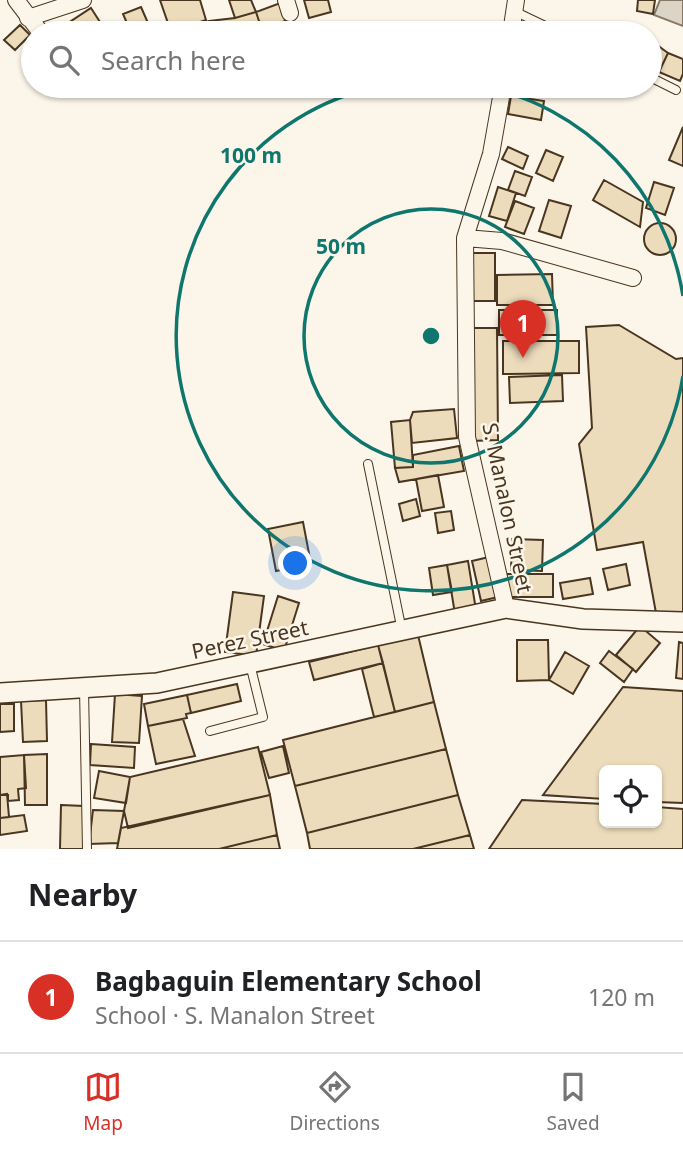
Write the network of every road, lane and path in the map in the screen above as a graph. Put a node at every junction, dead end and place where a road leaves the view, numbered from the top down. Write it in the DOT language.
graph roads {
  1 [pos="16,0"];
  2 [pos="83,0"];
  3 [pos="515,6"];
  4 [pos="28,18"];
  5 [pos="31,21"];
  6 [pos="540,21"];
  7 [pos="662,83"];
  8 [pos="676,89"];
  9 [pos="501,98"];
  10 [pos="465,238"];
  11 [pos="633,278"];
  12 [pos="368,464"];
  13 [pos="506,608"];
  14 [pos="683,622"];
  15 [pos="402,631"];
  16 [pos="250,664"];
  17 [pos="84,688"];
  18 [pos="0,693"];
  19 [pos="210,730"];
  20 [pos="87,849"];
  1 -- 4 [label="street"];
  2 -- 4 [label="street"];
  3 -- 6 [label="lane"];
  4 -- 5 [label="street"];
  7 -- 8 [label="lane"];
  9 -- 10 [label="street, S. Manalon Street"];
  10 -- 11 [label="street"];
  10 -- 13 [label="street, S. Manalon Street"];
  12 -- 15 [label="lane"];
  13 -- 14 [label="street"];
  13 -- 15 [label="street, Perez Street"];
  15 -- 16 [label="street, Perez Street"];
  16 -- 17 [label="street, Perez Street"];
  16 -- 19 [label="lane"];
  17 -- 18 [label="street, Perez Street"];
  17 -- 20 [label="lane"];
}
